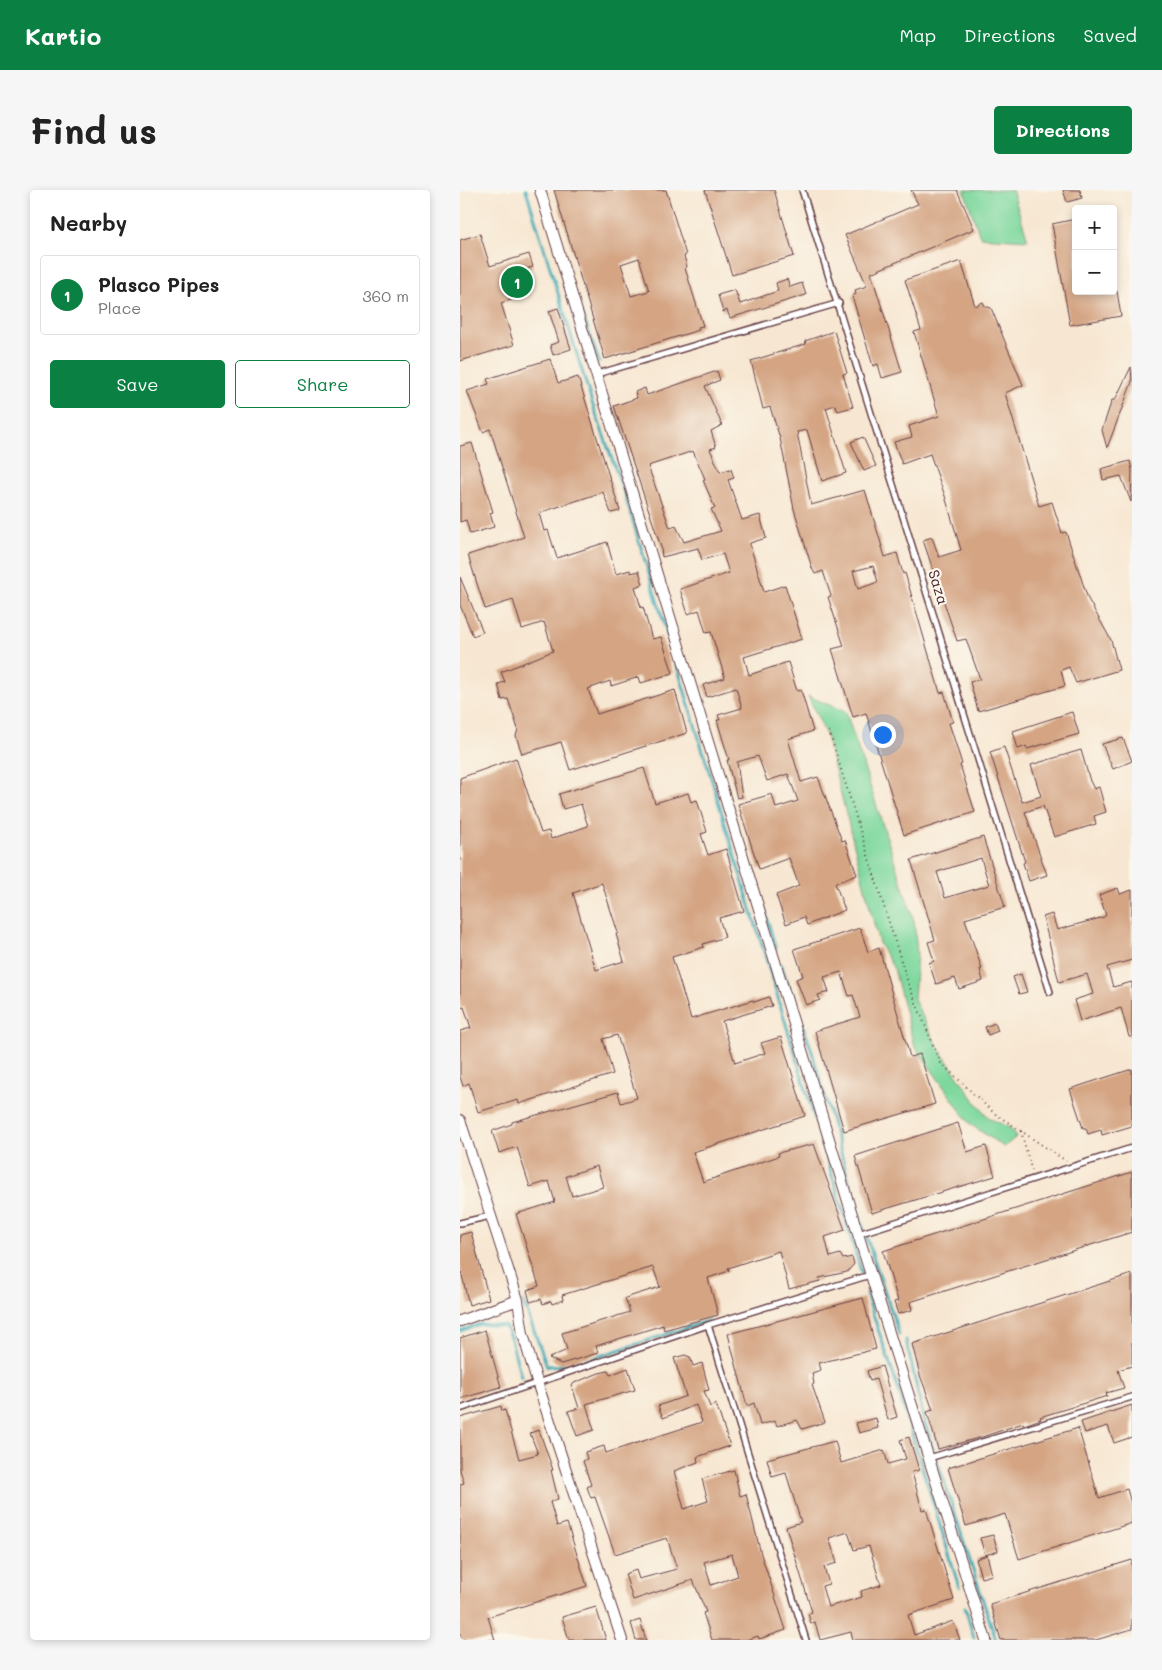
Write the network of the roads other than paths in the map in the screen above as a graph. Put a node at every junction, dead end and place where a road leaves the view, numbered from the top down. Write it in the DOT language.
graph roads {
  1 [pos="540,190"];
  2 [pos="802,190"];
  3 [pos="839,303"];
  4 [pos="596,374"];
  5 [pos="1050,992"];
  6 [pos="460,1120"];
  7 [pos="1132,1149"];
  8 [pos="490,1216"];
  9 [pos="460,1223"];
  10 [pos="858,1234"];
  11 [pos="870,1275"];
  12 [pos="518,1300"];
  13 [pos="460,1321"];
  14 [pos="708,1324"];
  15 [pos="537,1382"];
  16 [pos="1132,1397"];
  17 [pos="460,1409"];
  18 [pos="929,1458"];
  19 [pos="622,1640"];
  20 [pos="806,1640"];
  21 [pos="986,1640"];
  1 -- 4 [label="street"];
  2 -- 3 [label="lane, Saza"];
  3 -- 4 [label="lane"];
  3 -- 5 [label="lane, Saza"];
  4 -- 10 [label="street"];
  6 -- 8 [label="street"];
  7 -- 10 [label="lane"];
  7 -- 10 [label="lane"];
  8 -- 9 [label="lane"];
  8 -- 12 [label="street"];
  10 -- 11 [label="street"];
  11 -- 14 [label="lane"];
  11 -- 18 [label="street"];
  12 -- 13 [label="street"];
  12 -- 15 [label="street"];
  14 -- 15 [label="lane"];
  14 -- 20 [label="lane"];
  15 -- 17 [label="lane"];
  15 -- 19 [label="street"];
  16 -- 18 [label="lane"];
  18 -- 21 [label="street"];
}
